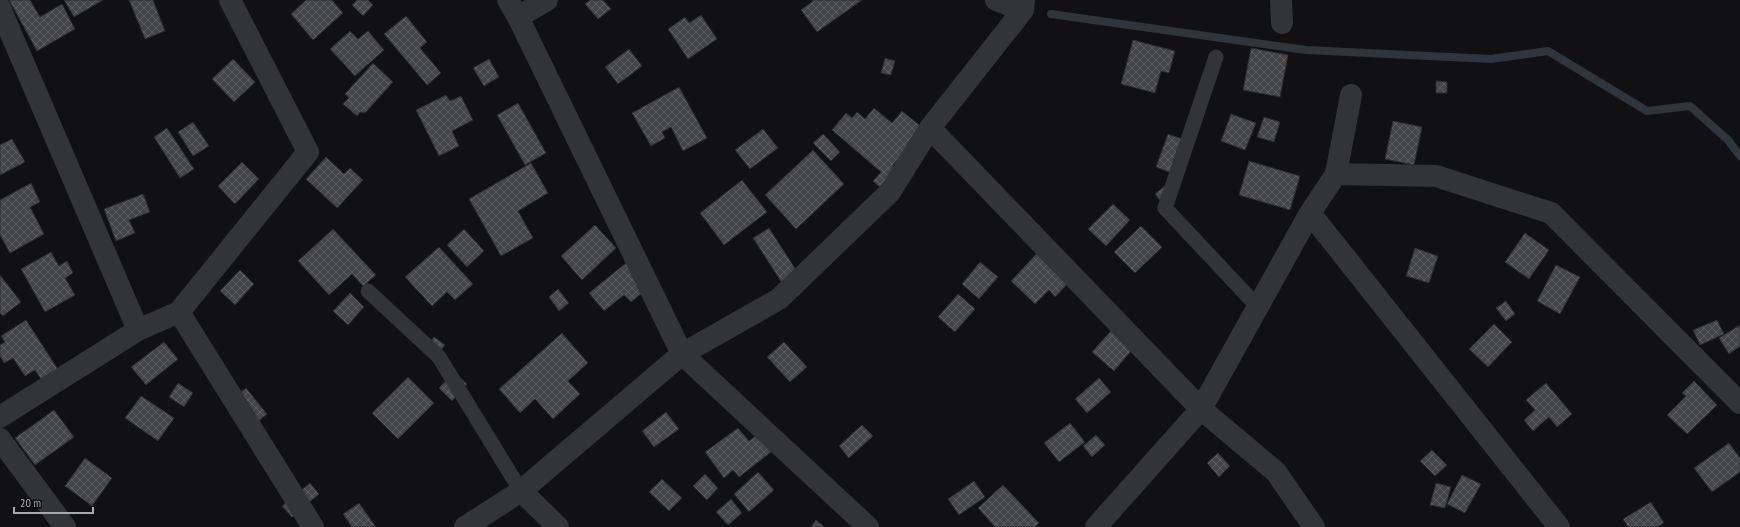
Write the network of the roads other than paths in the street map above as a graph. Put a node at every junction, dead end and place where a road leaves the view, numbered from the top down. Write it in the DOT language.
graph roads {
  1 [pos="230,0"];
  2 [pos="547,0"];
  3 [pos="996,0"];
  4 [pos="1281,0"];
  5 [pos="1023,5"];
  6 [pos="0,8"];
  7 [pos="513,8"];
  8 [pos="1282,23"];
  9 [pos="1216,57"];
  10 [pos="1351,95"];
  11 [pos="930,128"];
  12 [pos="1336,174"];
  13 [pos="1310,213"];
  14 [pos="368,291"];
  15 [pos="1258,307"];
  16 [pos="179,312"];
  17 [pos="138,330"];
  18 [pos="682,354"];
  19 [pos="1740,403"];
  20 [pos="1201,410"];
  21 [pos="0,417"];
  22 [pos="0,439"];
  23 [pos="521,491"];
  24 [pos="65,527"];
  25 [pos="313,527"];
  26 [pos="465,527"];
  27 [pos="558,527"];
  28 [pos="868,527"];
  29 [pos="1096,527"];
  30 [pos="1314,527"];
  31 [pos="1559,527"];
  1 -- 16 [label="street"];
  2 -- 7 [label="street"];
  3 -- 5 [label="street"];
  4 -- 8 [label="street"];
  5 -- 11 [label="street"];
  6 -- 17 [label="street"];
  7 -- 18 [label="street"];
  9 -- 15 [label="lane"];
  10 -- 12 [label="street"];
  11 -- 18 [label="street"];
  11 -- 20 [label="street"];
  12 -- 13 [label="street"];
  12 -- 19 [label="street"];
  13 -- 15 [label="street"];
  13 -- 31 [label="street"];
  14 -- 23 [label="lane"];
  15 -- 20 [label="street"];
  16 -- 17 [label="street"];
  16 -- 25 [label="street"];
  17 -- 21 [label="street"];
  18 -- 23 [label="street"];
  18 -- 28 [label="street"];
  20 -- 29 [label="street"];
  20 -- 30 [label="street"];
  22 -- 24 [label="street"];
  23 -- 26 [label="street"];
  23 -- 27 [label="street"];
}
